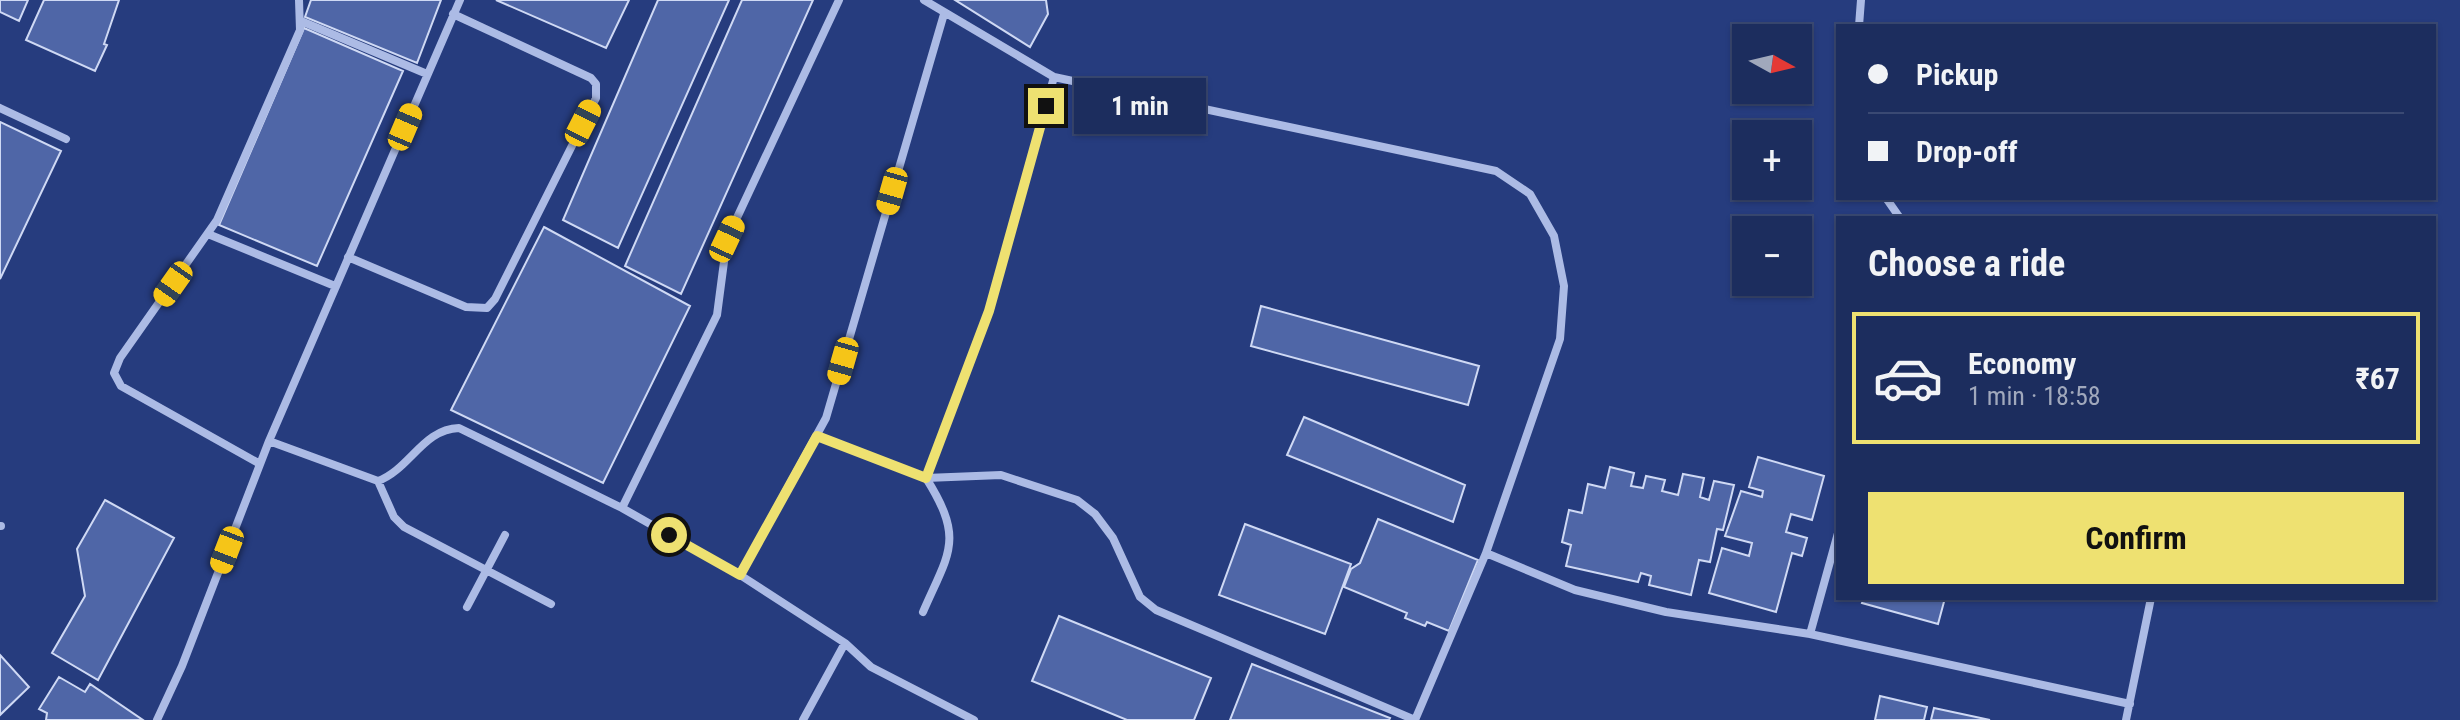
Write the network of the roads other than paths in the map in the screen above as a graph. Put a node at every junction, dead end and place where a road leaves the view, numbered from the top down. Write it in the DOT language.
graph roads {
  1 [pos="299,0"];
  2 [pos="460,0"];
  3 [pos="839,0"];
  4 [pos="924,0"];
  5 [pos="1861,0"];
  6 [pos="453,14"];
  7 [pos="944,14"];
  8 [pos="301,21"];
  9 [pos="1859,24"];
  10 [pos="427,74"];
  11 [pos="1054,77"];
  12 [pos="0,108"];
  13 [pos="66,139"];
  14 [pos="208,234"];
  15 [pos="348,257"];
  16 [pos="335,286"];
  17 [pos="817,436"];
  18 [pos="269,441"];
  19 [pos="260,464"];
  20 [pos="926,478"];
  21 [pos="378,481"];
  22 [pos="622,508"];
  23 [pos="505,535"];
  24 [pos="1836,540"];
  25 [pos="1486,553"];
  26 [pos="487,571"];
  27 [pos="740,575"];
  28 [pos="2151,600"];
  29 [pos="551,604"];
  30 [pos="467,607"];
  31 [pos="923,612"];
  32 [pos="1810,634"];
  33 [pos="845,643"];
  34 [pos="2130,704"];
  35 [pos="157,720"];
  36 [pos="803,720"];
  37 [pos="974,720"];
  38 [pos="1415,720"];
  39 [pos="2126,720"];
  1 -- 8 [label="street"];
  2 -- 6 [label="street"];
  3 -- 22 [label="street"];
  4 -- 7 [label="street"];
  5 -- 9 [label="street"];
  6 -- 10 [label="street"];
  6 -- 15 [label="street"];
  7 -- 11 [label="street"];
  7 -- 17 [label="street"];
  8 -- 10 [label="street"];
  8 -- 14 [label="street"];
  10 -- 15 [label="street"];
  11 -- 20 [label="street"];
  11 -- 25 [label="street"];
  12 -- 13 [label="street"];
  14 -- 16 [label="street"];
  14 -- 19 [label="street"];
  15 -- 16 [label="street"];
  16 -- 18 [label="street"];
  17 -- 20 [label="street"];
  17 -- 27 [label="street"];
  18 -- 19 [label="street"];
  18 -- 21 [label="street"];
  19 -- 35 [label="street"];
  20 -- 31 [label="street"];
  20 -- 38 [label="street"];
  21 -- 22 [label="street"];
  21 -- 26 [label="street"];
  22 -- 27 [label="street"];
  23 -- 26 [label="street"];
  24 -- 32 [label="street"];
  25 -- 32 [label="street"];
  25 -- 38 [label="street"];
  26 -- 29 [label="street"];
  26 -- 30 [label="street"];
  27 -- 33 [label="street"];
  28 -- 34 [label="street"];
  32 -- 34 [label="street"];
  33 -- 36 [label="street"];
  33 -- 37 [label="street"];
  34 -- 39 [label="street"];
}
